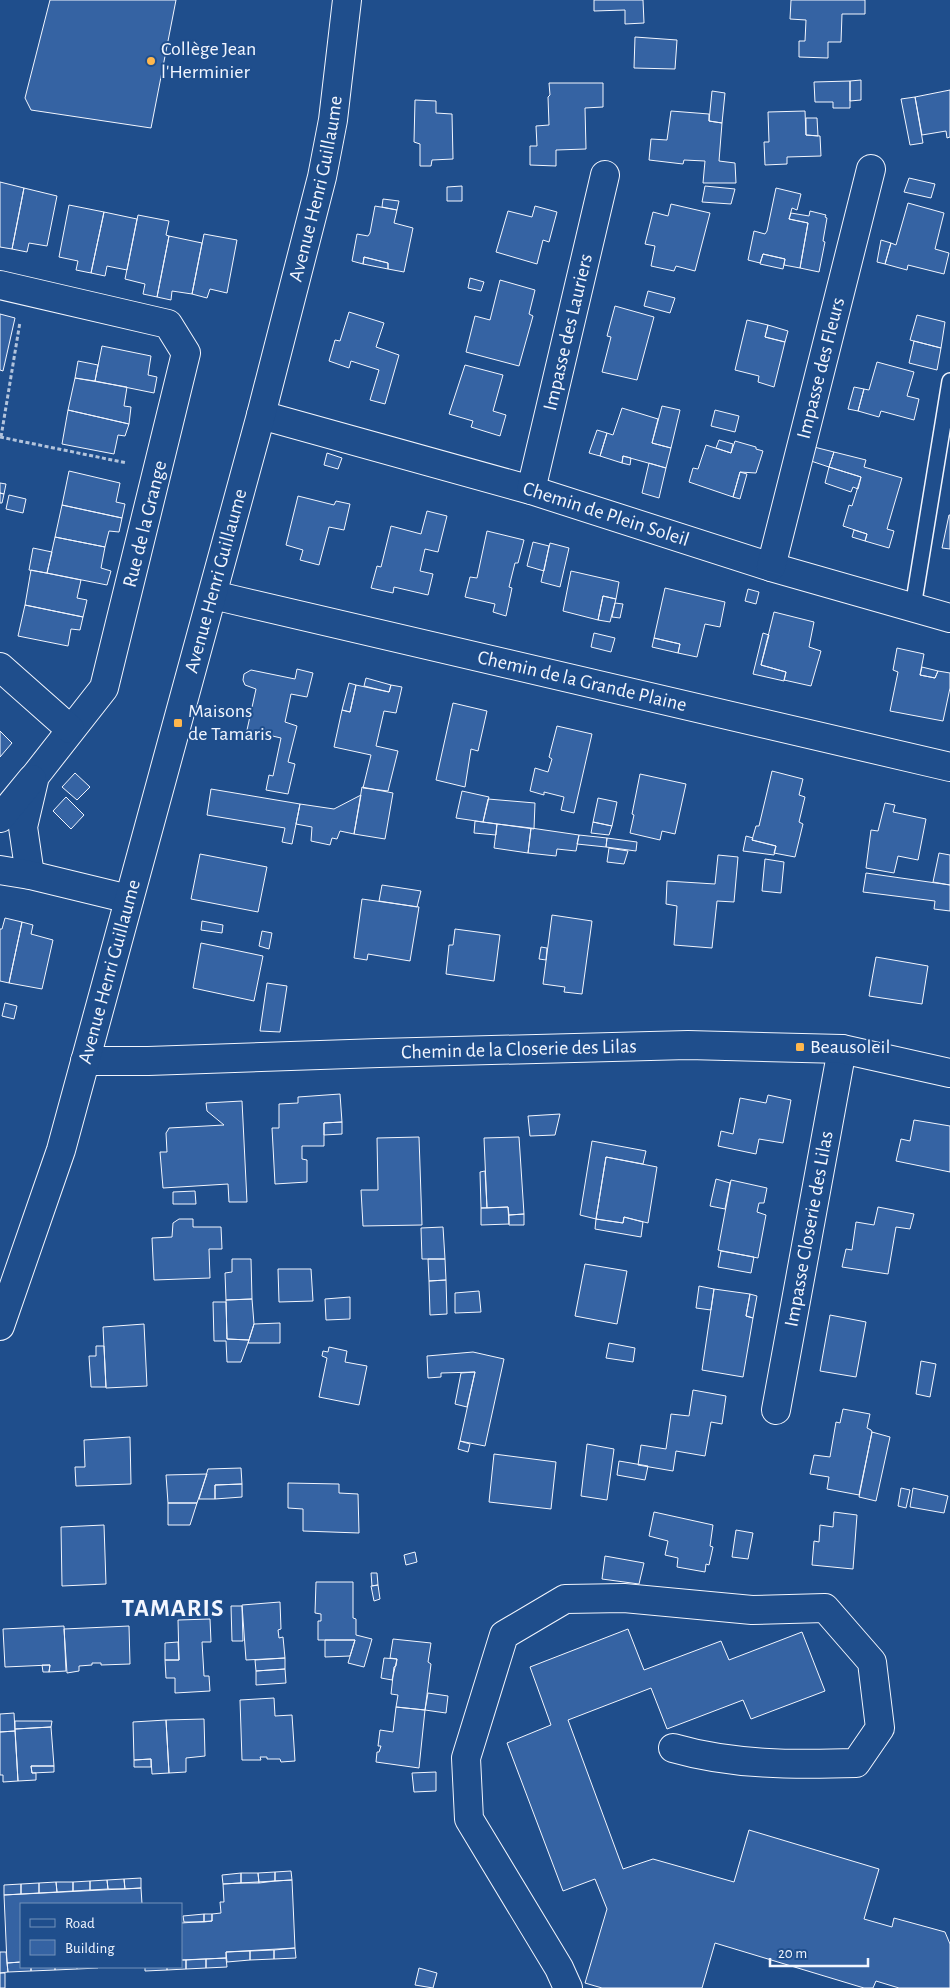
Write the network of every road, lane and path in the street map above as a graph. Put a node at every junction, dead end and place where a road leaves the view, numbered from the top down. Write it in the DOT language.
graph roads {
  1 [pos="347,0"];
  2 [pos="871,169"];
  3 [pos="605,175"];
  4 [pos="13,288"];
  5 [pos="950,380"];
  6 [pos="261,415"];
  7 [pos="1,437"];
  8 [pos="158,470"];
  9 [pos="531,490"];
  10 [pos="771,567"];
  11 [pos="213,595"];
  12 [pos="913,607"];
  13 [pos="950,618"];
  14 [pos="0,667"];
  15 [pos="70,729"];
  16 [pos="950,767"];
  17 [pos="35,776"];
  18 [pos="0,818"];
  19 [pos="0,870"];
  20 [pos="30,876"];
  21 [pos="129,899"];
  22 [pos="842,1049"];
  23 [pos="85,1061"];
  24 [pos="950,1073"];
  25 [pos="0,1326"];
  26 [pos="776,1410"];
  27 [pos="673,1748"];
  28 [pos="568,1988"];
  1 -- 6 [label="street, Avenue Henri Guillaume"];
  2 -- 10 [label="street, Impasse des Fleurs"];
  3 -- 9 [label="street, Impasse des Lauriers"];
  4 -- 7 [label="path"];
  4 -- 8 [label="street, Rue de la Grange"];
  5 -- 12 [label="lane"];
  6 -- 9 [label="street, Chemin de Plein Soleil"];
  6 -- 11 [label="street, Avenue Henri Guillaume"];
  7 -- 8 [label="path"];
  8 -- 15 [label="street, Rue de la Grange"];
  9 -- 10 [label="street, Chemin de Plein Soleil"];
  10 -- 12 [label="street, Chemin de Plein Soleil"];
  11 -- 16 [label="street, Chemin de la Grande Plaine"];
  11 -- 21 [label="street, Avenue Henri Guillaume"];
  12 -- 13 [label="street, Chemin de Plein Soleil"];
  14 -- 15 [label="street"];
  15 -- 17 [label="street, Rue de la Grange"];
  17 -- 18 [label="street"];
  17 -- 20 [label="street, Rue de la Grange"];
  19 -- 20 [label="street"];
  20 -- 21 [label="street"];
  21 -- 23 [label="street, Avenue Henri Guillaume"];
  22 -- 23 [label="street, Chemin de la Closerie des Lilas"];
  22 -- 24 [label="street, Chemin de la Closerie des Lilas"];
  22 -- 26 [label="street, Impasse Closerie des Lilas"];
  23 -- 25 [label="street, Avenue Henri Guillaume"];
  27 -- 28 [label="street"];
}
